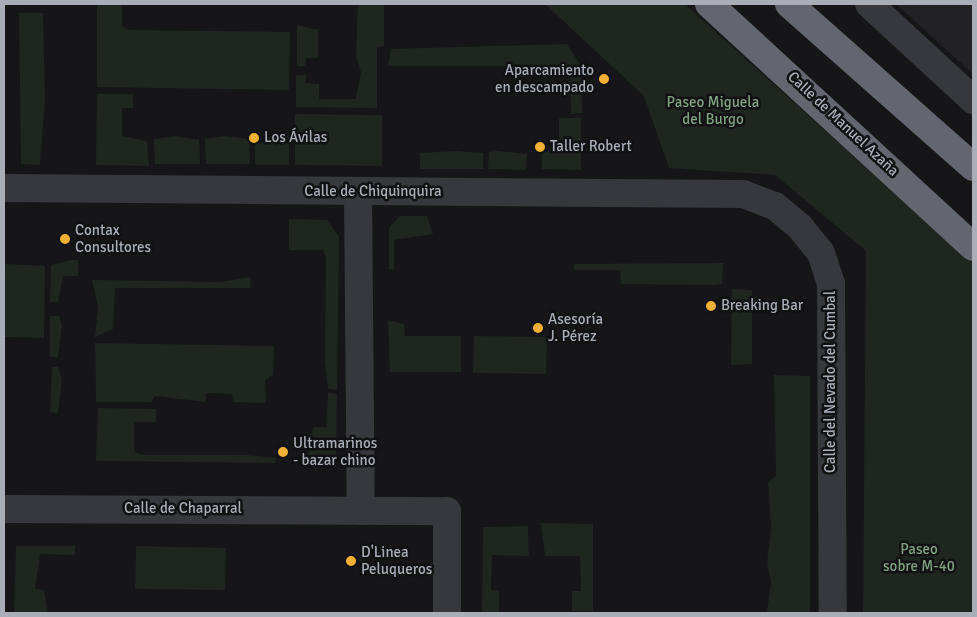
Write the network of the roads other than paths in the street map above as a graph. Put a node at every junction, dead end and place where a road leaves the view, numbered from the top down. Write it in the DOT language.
graph roads {
  1 [pos="709,4"];
  2 [pos="789,4"];
  3 [pos="869,4"];
  4 [pos="973,100"];
  5 [pos="973,167"];
  6 [pos="4,188"];
  7 [pos="358,192"];
  8 [pos="743,194"];
  9 [pos="973,248"];
  10 [pos="4,509"];
  11 [pos="362,511"];
  12 [pos="447,613"];
  13 [pos="832,613"];
  1 -- 9 [label="highway, Calle de Manuel Azaña"];
  2 -- 5 [label="highway"];
  3 -- 4 [label="street"];
  6 -- 7 [label="street, Calle de Chiquinquira"];
  7 -- 8 [label="street, Calle de Chiquinquira"];
  7 -- 11 [label="street"];
  8 -- 13 [label="street, Calle del Nevado del Cumbal"];
  10 -- 11 [label="street, Calle de Chaparral"];
  11 -- 12 [label="street, Calle de Chaparral"];
}
